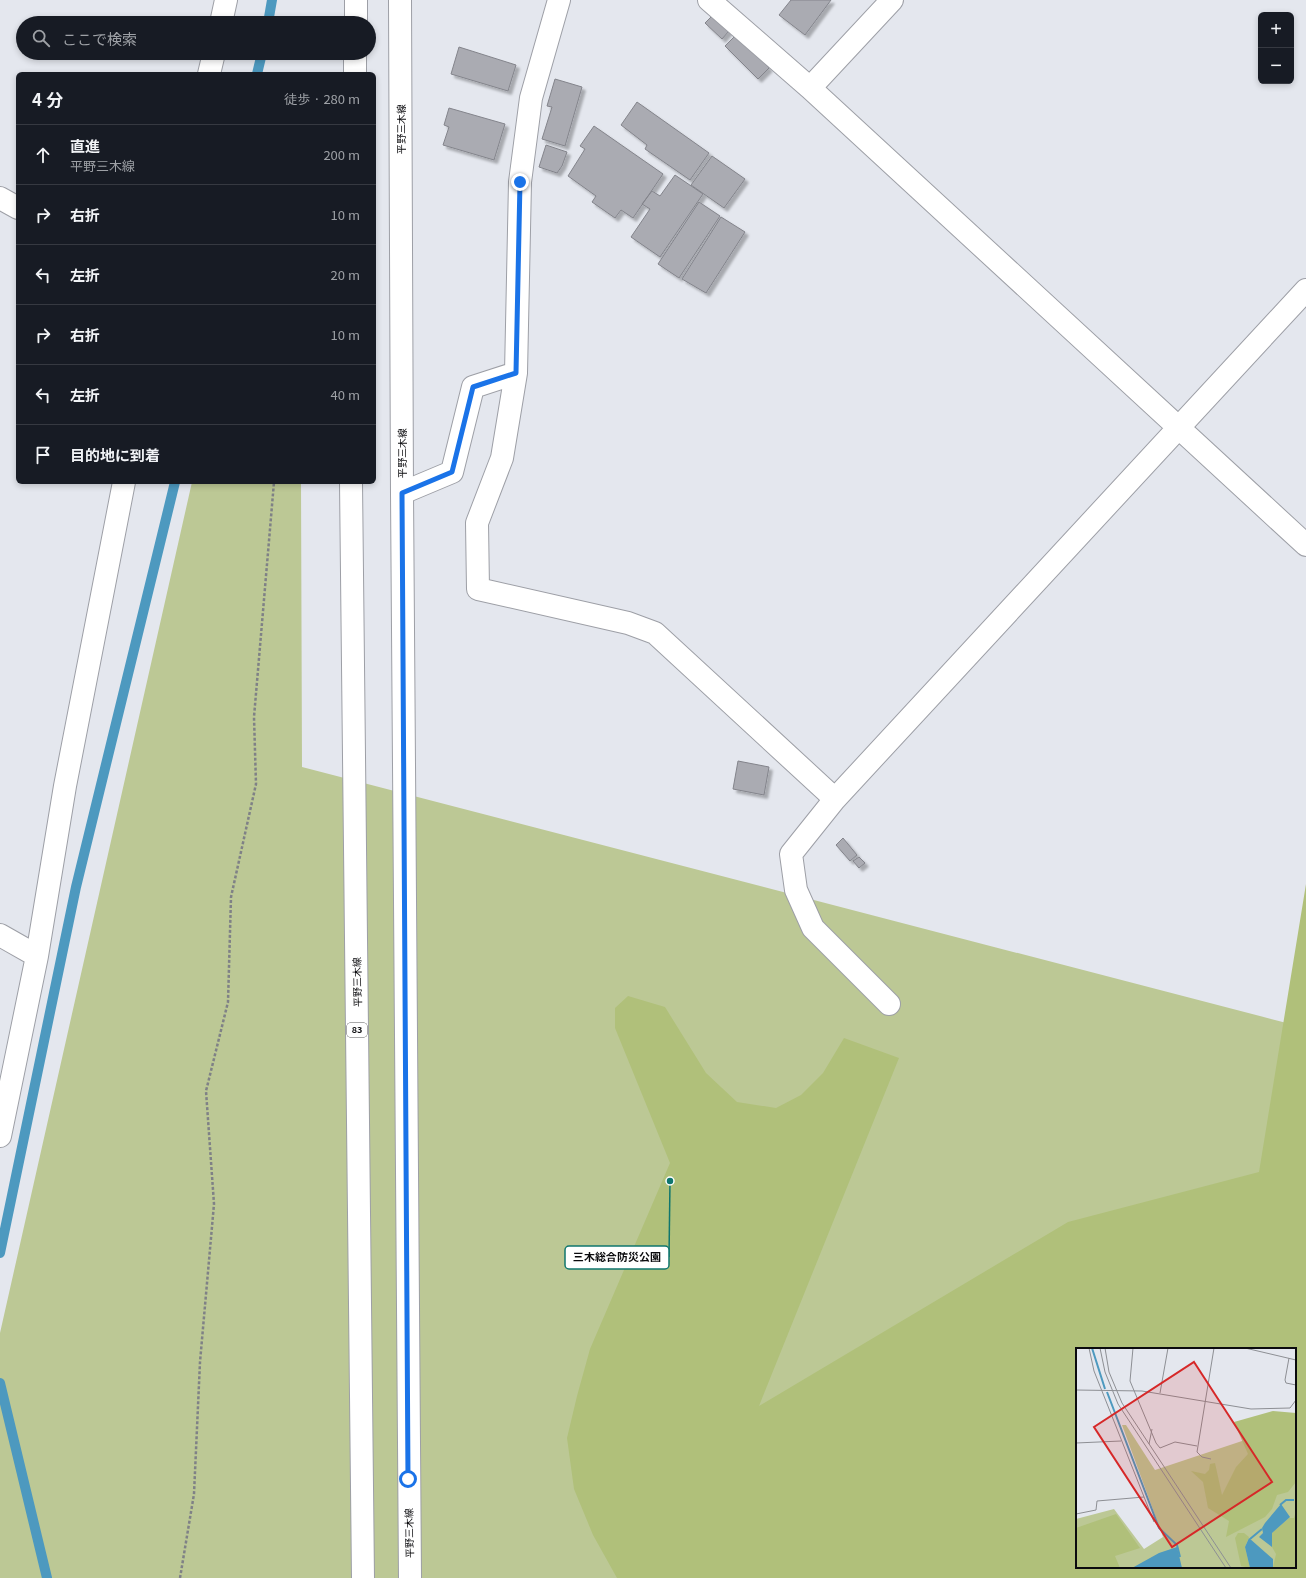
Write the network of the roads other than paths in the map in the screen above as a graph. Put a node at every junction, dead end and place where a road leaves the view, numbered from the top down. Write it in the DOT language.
graph roads {
  1 [pos="226,0"];
  2 [pos="356,0"];
  3 [pos="400,0"];
  4 [pos="559,0"];
  5 [pos="709,0"];
  6 [pos="892,0"];
  7 [pos="223,16"];
  8 [pos="356,16"];
  9 [pos="212,60"];
  10 [pos="355,60"];
  11 [pos="209,72"];
  12 [pos="355,72"];
  13 [pos="810,88"];
  14 [pos="0,198"];
  15 [pos="16,207"];
  16 [pos="1306,290"];
  17 [pos="516,373"];
  18 [pos="1179,427"];
  19 [pos="124,484"];
  20 [pos="351,484"];
  21 [pos="402,493"];
  22 [pos="1306,545"];
  23 [pos="836,799"];
  24 [pos="0,935"];
  25 [pos="37,956"];
  26 [pos="889,1004"];
  27 [pos="0,1136"];
  28 [pos="363,1578"];
  29 [pos="410,1578"];
  1 -- 7 [label="street"];
  2 -- 8 [label="street"];
  3 -- 21 [label="street, 平野三木線"];
  4 -- 17 [label="street"];
  5 -- 13 [label="street"];
  6 -- 13 [label="street"];
  9 -- 11 [label="street"];
  10 -- 12 [label="street"];
  13 -- 18 [label="street"];
  14 -- 15 [label="street"];
  16 -- 18 [label="street"];
  17 -- 21 [label="street"];
  17 -- 23 [label="street"];
  18 -- 22 [label="street"];
  18 -- 23 [label="street"];
  19 -- 25 [label="street"];
  20 -- 28 [label="street, 平野三木線 / 83"];
  21 -- 29 [label="street, 平野三木線"];
  23 -- 26 [label="street"];
  24 -- 25 [label="street"];
  25 -- 27 [label="street"];
}
